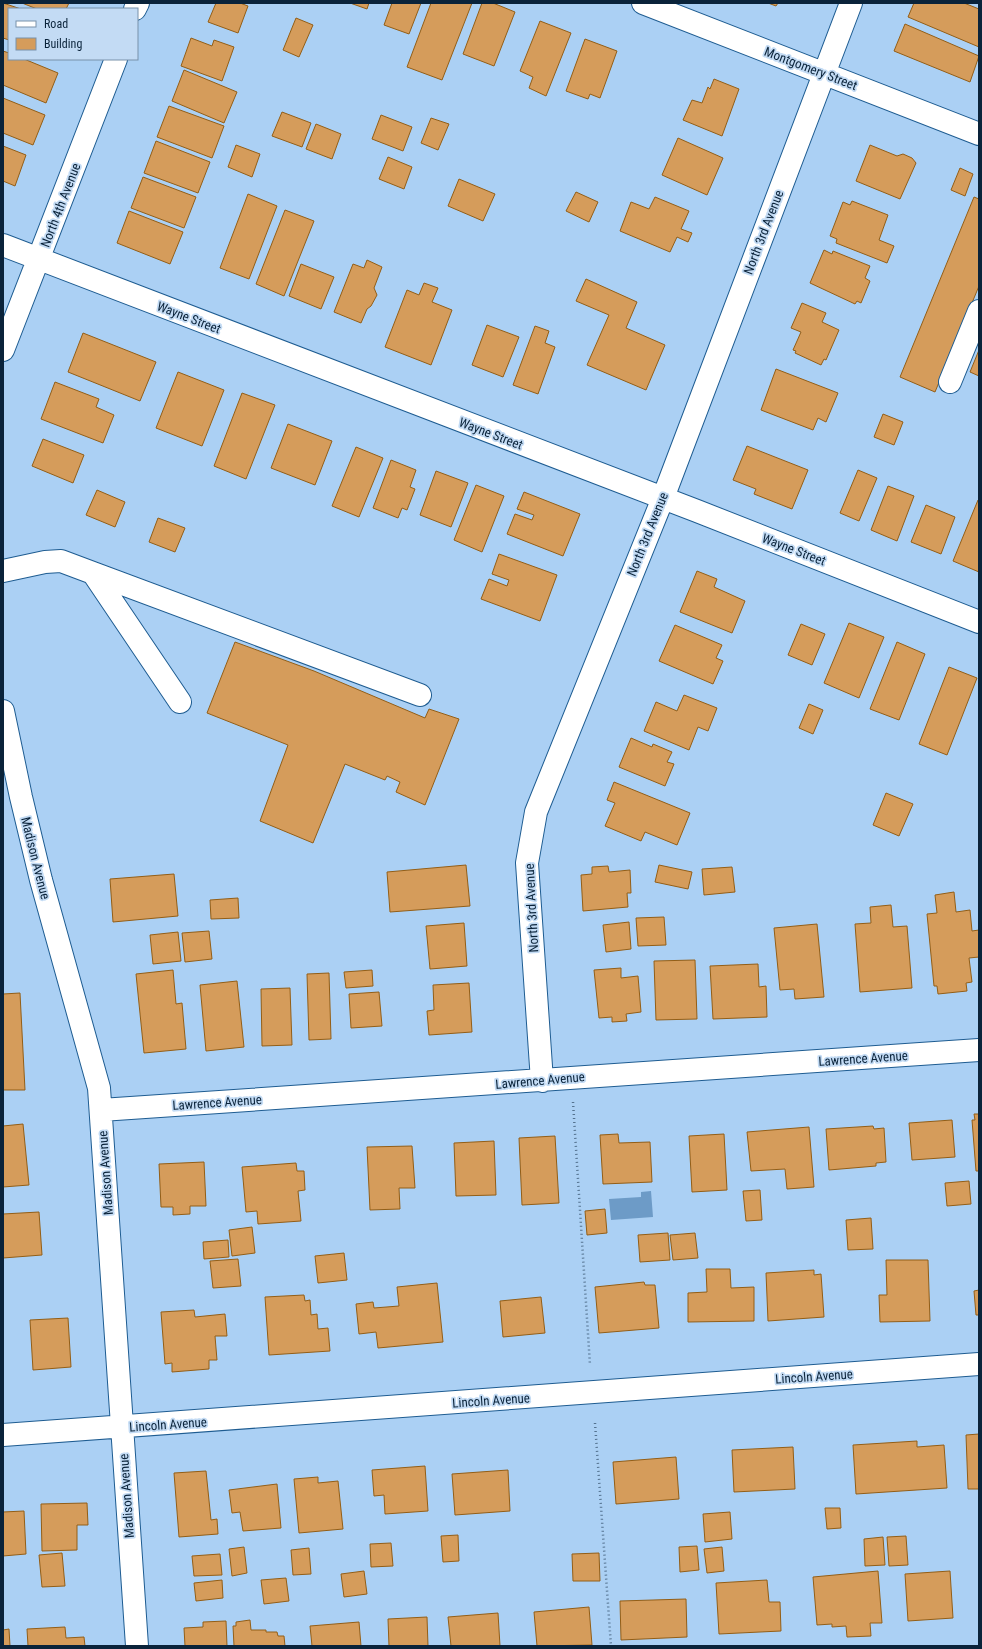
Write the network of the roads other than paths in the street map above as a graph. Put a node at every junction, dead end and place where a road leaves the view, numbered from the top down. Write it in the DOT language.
graph roads {
  1 [pos="643,3"];
  2 [pos="851,3"];
  3 [pos="116,60"];
  4 [pos="823,72"];
  5 [pos="979,134"];
  6 [pos="3,245"];
  7 [pos="39,259"];
  8 [pos="979,311"];
  9 [pos="3,350"];
  10 [pos="950,382"];
  11 [pos="663,498"];
  12 [pos="3,571"];
  13 [pos="93,573"];
  14 [pos="979,622"];
  15 [pos="420,695"];
  16 [pos="180,702"];
  17 [pos="3,711"];
  18 [pos="979,1050"];
  19 [pos="542,1081"];
  20 [pos="101,1110"];
  21 [pos="979,1364"];
  22 [pos="122,1428"];
  23 [pos="3,1435"];
  24 [pos="136,1646"];
  1 -- 4 [label="street, Montgomery Street"];
  2 -- 4 [label="street, North 3rd Avenue"];
  3 -- 7 [label="street, North 4th Avenue"];
  4 -- 5 [label="street, Montgomery Street"];
  4 -- 11 [label="street, North 3rd Avenue"];
  6 -- 7 [label="street, Wayne Street"];
  7 -- 9 [label="street, North 4th Avenue"];
  7 -- 11 [label="street, Wayne Street"];
  8 -- 10 [label="street"];
  11 -- 14 [label="street, Wayne Street"];
  11 -- 19 [label="street, North 3rd Avenue"];
  12 -- 13 [label="street"];
  13 -- 15 [label="street"];
  13 -- 16 [label="street"];
  17 -- 20 [label="street, Madison Avenue"];
  18 -- 19 [label="street, Lawrence Avenue"];
  19 -- 20 [label="street, Lawrence Avenue"];
  20 -- 22 [label="street, Madison Avenue"];
  21 -- 22 [label="street, Lincoln Avenue"];
  22 -- 23 [label="street, Lincoln Avenue"];
  22 -- 24 [label="street, Madison Avenue"];
}
